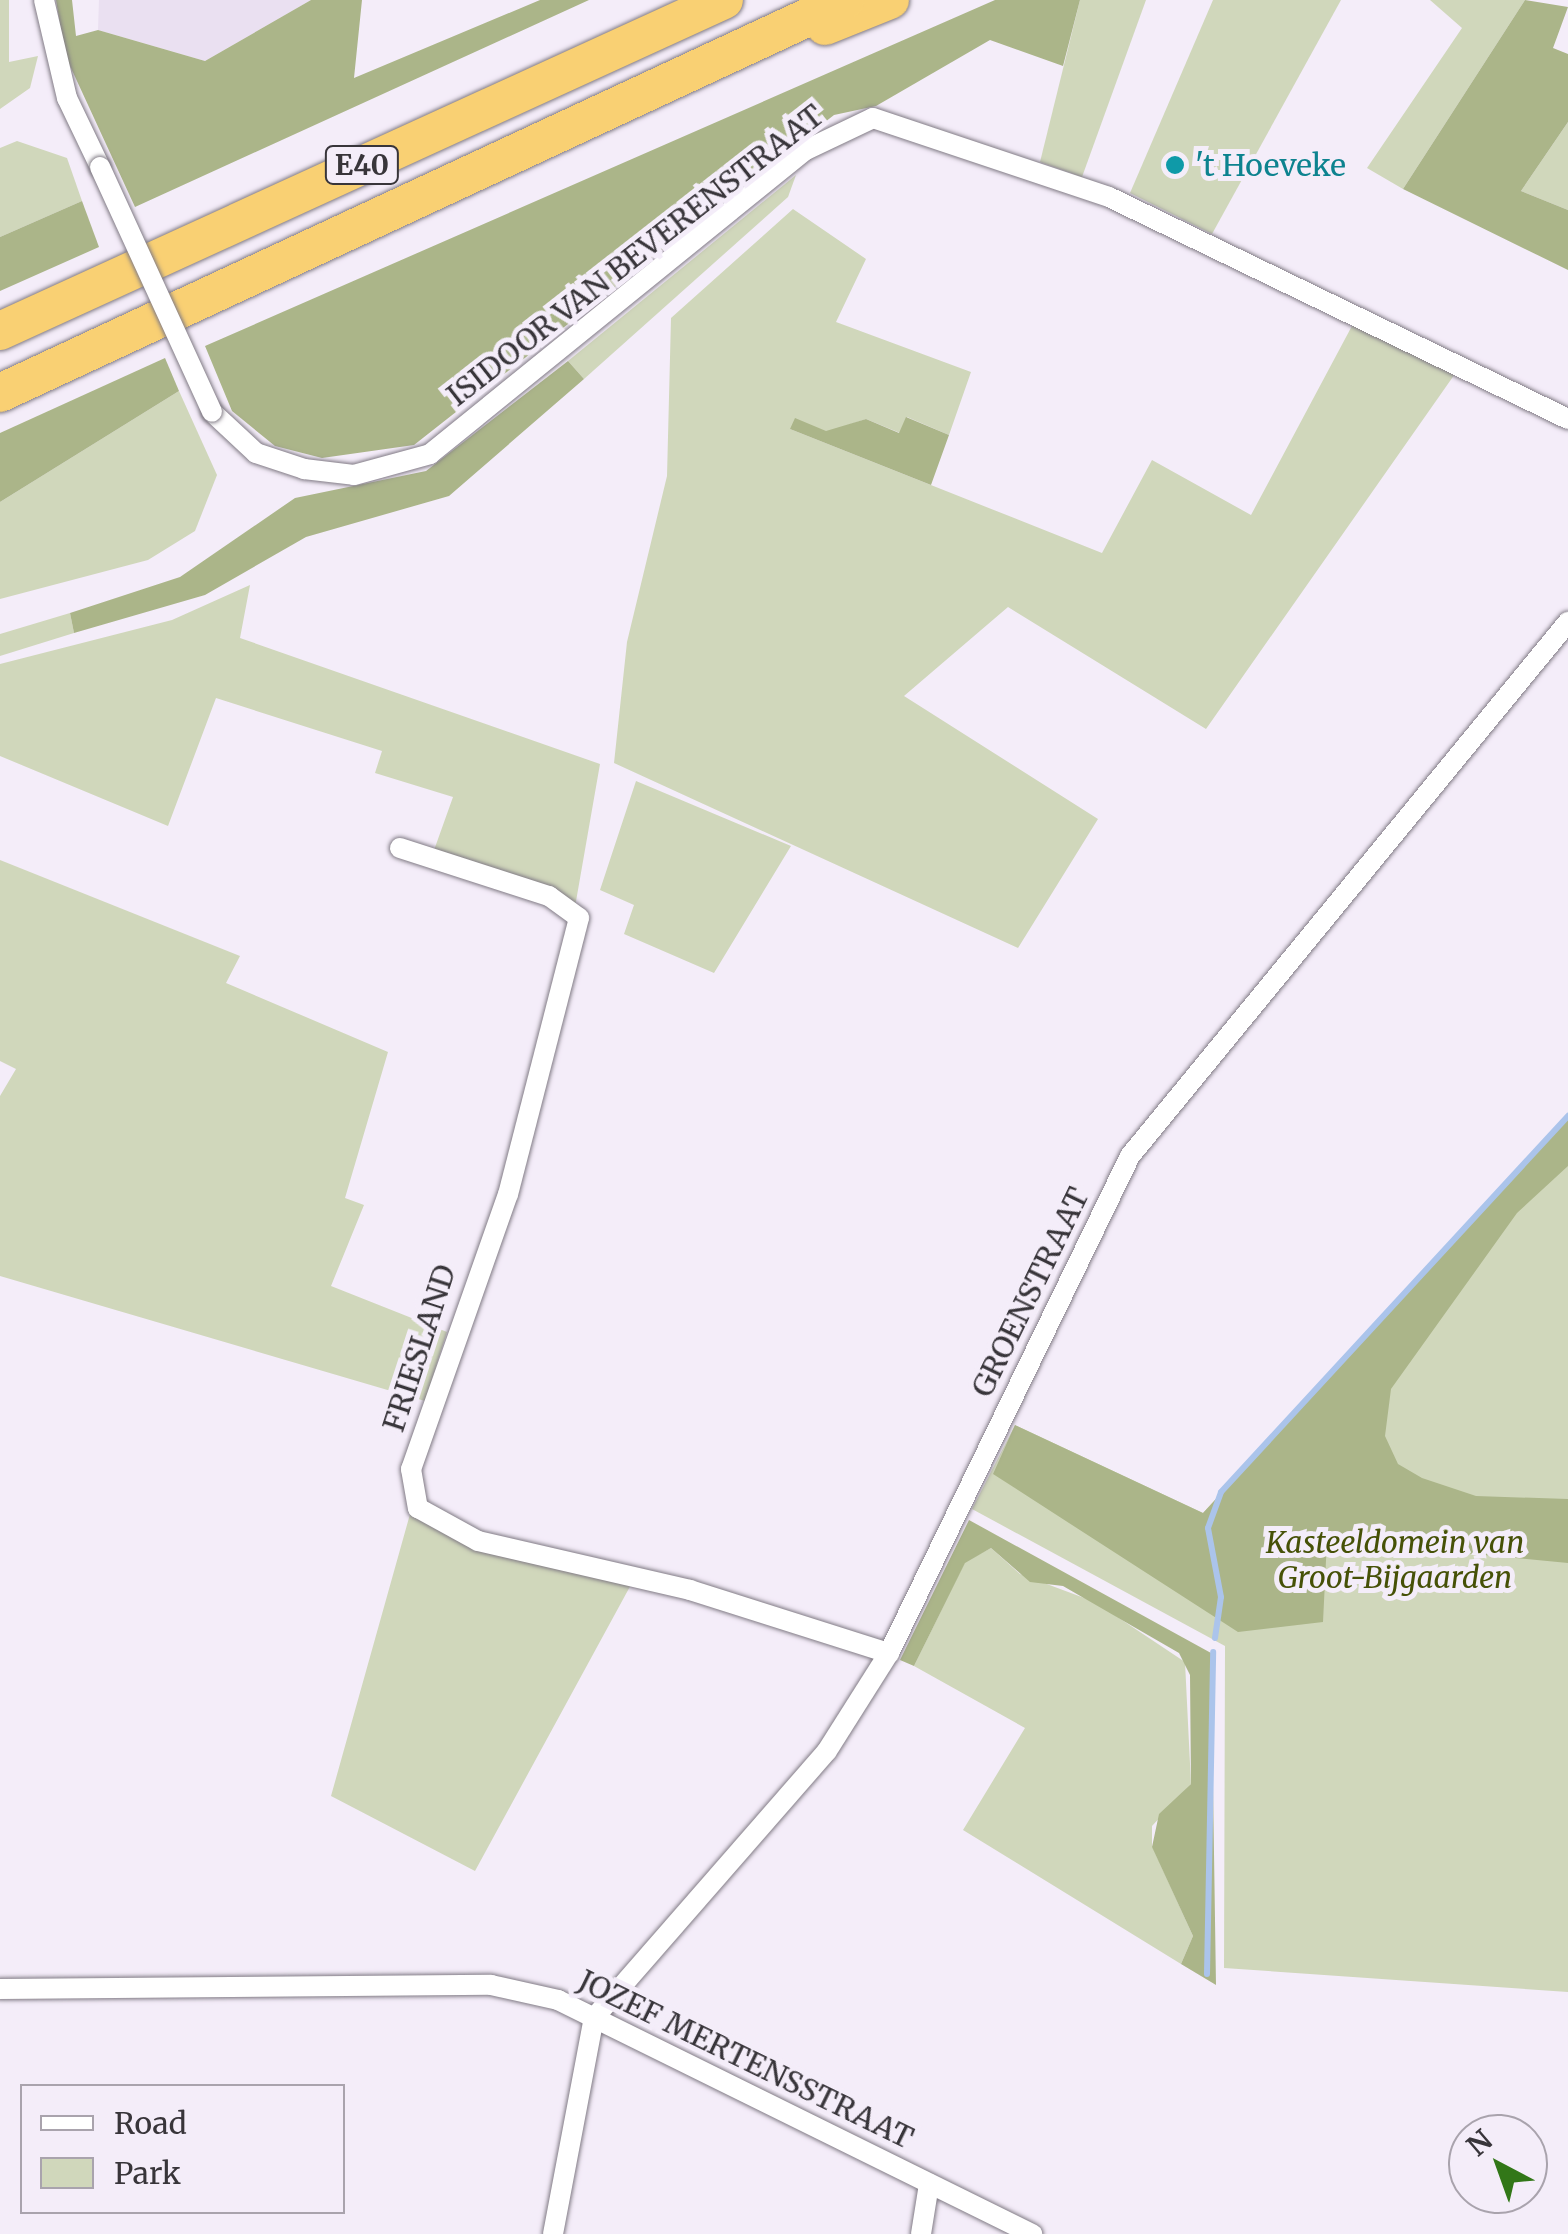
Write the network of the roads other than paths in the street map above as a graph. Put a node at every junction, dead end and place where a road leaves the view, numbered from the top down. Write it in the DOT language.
graph roads {
  1 [pos="44,0"];
  2 [pos="724,0"];
  3 [pos="845,0"];
  4 [pos="890,0"];
  5 [pos="637,102"];
  6 [pos="0,331"];
  7 [pos="0,393"];
  8 [pos="1568,419"];
  9 [pos="1568,622"];
  10 [pos="400,848"];
  11 [pos="889,1653"];
  12 [pos="0,1989"];
  13 [pos="594,2018"];
  14 [pos="929,2184"];
  15 [pos="553,2234"];
  16 [pos="921,2234"];
  17 [pos="1032,2234"];
  1 -- 8 [label="street, ISIDOOR VAN BEVERENSTRAAT, bridge"];
  2 -- 6 [label="highway, E40"];
  3 -- 5 [label="highway, E40"];
  4 -- 5 [label="highway"];
  5 -- 7 [label="highway, E40"];
  9 -- 11 [label="street, GROENSTRAAT"];
  10 -- 11 [label="street, FRIESLAND"];
  11 -- 13 [label="street, GROENSTRAAT"];
  12 -- 13 [label="street, JOZEF MERTENSSTRAAT"];
  13 -- 14 [label="street, JOZEF MERTENSSTRAAT"];
  13 -- 15 [label="street"];
  14 -- 16 [label="street"];
  14 -- 17 [label="street, JOZEF MERTENSSTRAAT"];
}
